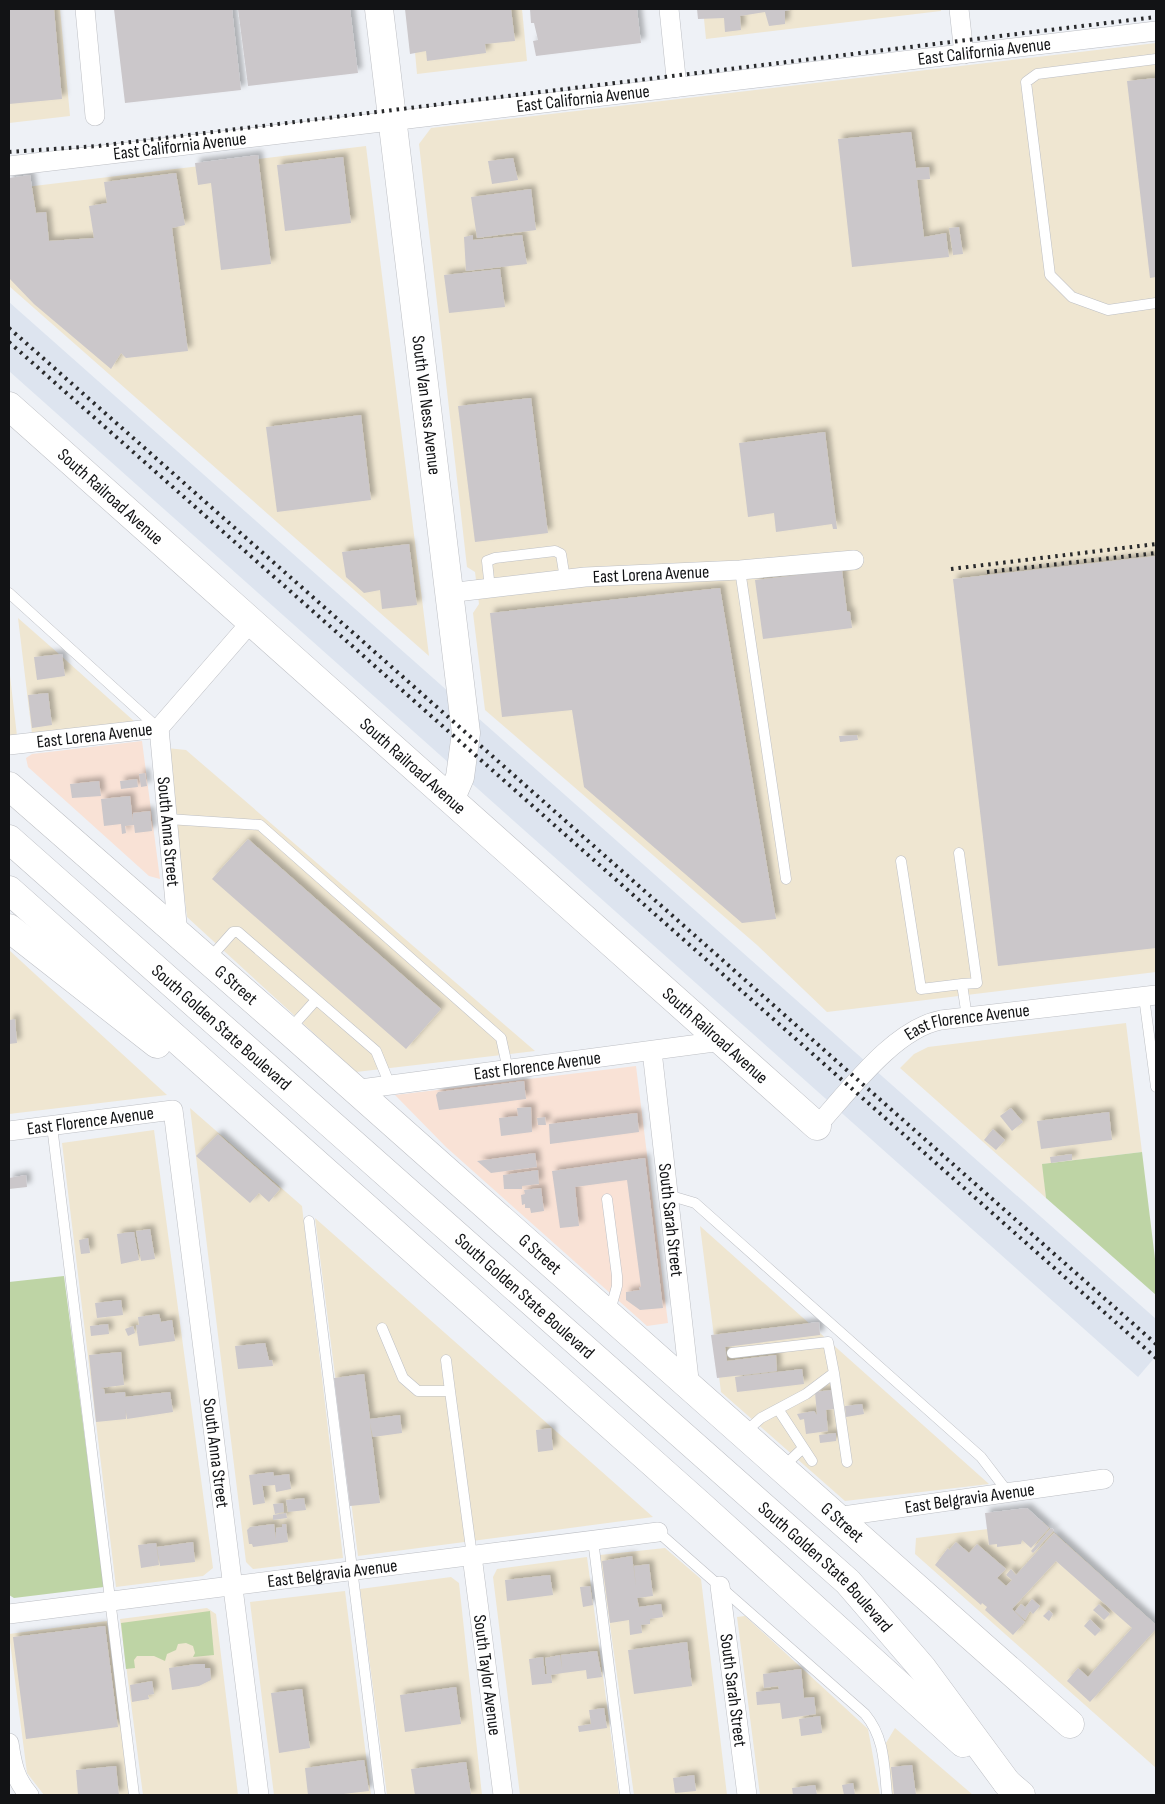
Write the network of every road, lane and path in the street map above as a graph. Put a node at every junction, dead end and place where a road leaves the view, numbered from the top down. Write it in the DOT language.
graph roads {
  1 [pos="85,9"];
  2 [pos="379,9"];
  3 [pos="669,9"];
  4 [pos="960,9"];
  5 [pos="1156,31"];
  6 [pos="964,54"];
  7 [pos="1156,59"];
  8 [pos="677,87"];
  9 [pos="95,116"];
  10 [pos="391,120"];
  11 [pos="9,166"];
  12 [pos="1156,303"];
  13 [pos="9,406"];
  14 [pos="854,560"];
  15 [pos="740,570"];
  16 [pos="565,579"];
  17 [pos="490,589"];
  18 [pos="9,593"];
  19 [pos="448,593"];
  20 [pos="251,622"];
  21 [pos="159,728"];
  22 [pos="9,746"];
  23 [pos="9,786"];
  24 [pos="451,798"];
  25 [pos="168,819"];
  26 [pos="9,839"];
  27 [pos="959,853"];
  28 [pos="902,861"];
  29 [pos="786,878"];
  30 [pos="9,890"];
  31 [pos="9,928"];
  32 [pos="178,935"];
  33 [pos="208,960"];
  34 [pos="962,984"];
  35 [pos="1150,996"];
  36 [pos="316,1000"];
  37 [pos="967,1017"];
  38 [pos="289,1031"];
  39 [pos="722,1041"];
  40 [pos="652,1051"];
  41 [pos="508,1070"];
  42 [pos="390,1085"];
  43 [pos="1156,1087"];
  44 [pos="353,1090"];
  45 [pos="173,1110"];
  46 [pos="52,1126"];
  47 [pos="817,1126"];
  48 [pos="9,1131"];
  49 [pos="668,1195"];
  50 [pos="607,1199"];
  51 [pos="309,1221"];
  52 [pos="392,1231"];
  53 [pos="609,1314"];
  54 [pos="382,1328"];
  55 [pos="732,1353"];
  56 [pos="446,1360"];
  57 [pos="834,1373"];
  58 [pos="690,1388"];
  59 [pos="450,1392"];
  60 [pos="778,1409"];
  61 [pos="742,1434"];
  62 [pos="803,1448"];
  63 [pos="812,1461"];
  64 [pos="847,1462"];
  65 [pos="782,1469"];
  66 [pos="1104,1479"];
  67 [pos="1007,1491"];
  68 [pos="836,1517"];
  69 [pos="658,1532"];
  70 [pos="594,1540"];
  71 [pos="472,1556"];
  72 [pos="352,1570"];
  73 [pos="233,1586"];
  74 [pos="720,1586"];
  75 [pos="111,1601"];
  76 [pos="9,1614"];
  77 [pos="1070,1724"];
  78 [pos="9,1743"];
  79 [pos="1014,1789"];
  80 [pos="30,1795"];
  81 [pos="134,1795"];
  82 [pos="259,1795"];
  83 [pos="380,1795"];
  84 [pos="503,1795"];
  85 [pos="625,1795"];
  86 [pos="747,1795"];
  87 [pos="887,1795"];
  1 -- 9 [label="street"];
  2 -- 10 [label="main road, South Van Ness Avenue"];
  3 -- 8 [label="street"];
  4 -- 6 [label="street"];
  5 -- 6 [label="street, East California Avenue"];
  6 -- 8 [label="street, East California Avenue"];
  7 -- 12 [label="lane"];
  8 -- 10 [label="street, East California Avenue"];
  10 -- 11 [label="street, East California Avenue"];
  10 -- 19 [label="main road, South Van Ness Avenue"];
  13 -- 20 [label="main road, South Railroad Avenue"];
  14 -- 15 [label="street, East Lorena Avenue"];
  15 -- 16 [label="street, East Lorena Avenue"];
  15 -- 29 [label="lane"];
  16 -- 17 [label="street, East Lorena Avenue"];
  16 -- 17 [label="lane"];
  17 -- 19 [label="street, East Lorena Avenue"];
  18 -- 21 [label="lane"];
  19 -- 24 [label="main road, South Van Ness Avenue"];
  20 -- 21 [label="street, East Lorena Avenue"];
  20 -- 24 [label="main road, South Railroad Avenue"];
  21 -- 22 [label="street, East Lorena Avenue"];
  21 -- 25 [label="street, South Anna Street"];
  23 -- 32 [label="main road, G Street"];
  24 -- 39 [label="main road, South Railroad Avenue"];
  25 -- 32 [label="street, South Anna Street"];
  25 -- 41 [label="lane"];
  26 -- 79 [label="main road, South Golden State Boulevard"];
  27 -- 34 [label="lane"];
  28 -- 34 [label="lane"];
  30 -- 52 [label="main road, South Golden State Boulevard"];
  31 -- 52 [label="main road"];
  32 -- 33 [label="main road, G Street"];
  33 -- 36 [label="lane"];
  33 -- 38 [label="main road, G Street"];
  34 -- 37 [label="lane"];
  35 -- 37 [label="street, East Florence Avenue"];
  35 -- 43 [label="lane"];
  36 -- 38 [label="lane"];
  36 -- 42 [label="lane"];
  37 -- 47 [label="street, East Florence Avenue"];
  38 -- 44 [label="main road, G Street"];
  39 -- 40 [label="street, East Florence Avenue"];
  39 -- 47 [label="main road, South Railroad Avenue"];
  40 -- 41 [label="street, East Florence Avenue"];
  40 -- 49 [label="street, South Sarah Street"];
  41 -- 42 [label="street, East Florence Avenue"];
  42 -- 44 [label="street, East Florence Avenue"];
  44 -- 53 [label="main road, G Street"];
  45 -- 46 [label="street, East Florence Avenue"];
  45 -- 73 [label="street, South Anna Street"];
  46 -- 48 [label="street, East Florence Avenue"];
  46 -- 75 [label="lane"];
  49 -- 58 [label="street, South Sarah Street"];
  49 -- 67 [label="lane"];
  50 -- 53 [label="lane"];
  51 -- 72 [label="lane"];
  52 -- 79 [label="main road, South Golden State Boulevard"];
  53 -- 58 [label="main road, G Street"];
  54 -- 59 [label="lane"];
  55 -- 57 [label="lane"];
  56 -- 59 [label="lane"];
  57 -- 60 [label="lane"];
  57 -- 64 [label="lane"];
  58 -- 61 [label="main road, G Street"];
  59 -- 71 [label="lane"];
  60 -- 61 [label="lane"];
  60 -- 62 [label="lane"];
  61 -- 65 [label="main road, G Street"];
  62 -- 63 [label="lane"];
  62 -- 65 [label="lane"];
  65 -- 68 [label="main road, G Street"];
  66 -- 67 [label="street, East Belgravia Avenue"];
  67 -- 68 [label="street, East Belgravia Avenue"];
  68 -- 77 [label="main road, G Street"];
  69 -- 70 [label="street, East Belgravia Avenue"];
  69 -- 74 [label="lane"];
  70 -- 71 [label="street, East Belgravia Avenue"];
  70 -- 85 [label="lane"];
  71 -- 72 [label="street, East Belgravia Avenue"];
  71 -- 84 [label="street, South Taylor Avenue"];
  72 -- 73 [label="street, East Belgravia Avenue"];
  72 -- 83 [label="lane"];
  73 -- 75 [label="street, East Belgravia Avenue"];
  73 -- 82 [label="street, South Anna Street"];
  74 -- 86 [label="street, South Sarah Street"];
  74 -- 87 [label="lane"];
  75 -- 76 [label="street, East Belgravia Avenue"];
  75 -- 81 [label="lane"];
  78 -- 80 [label="street"];
}
